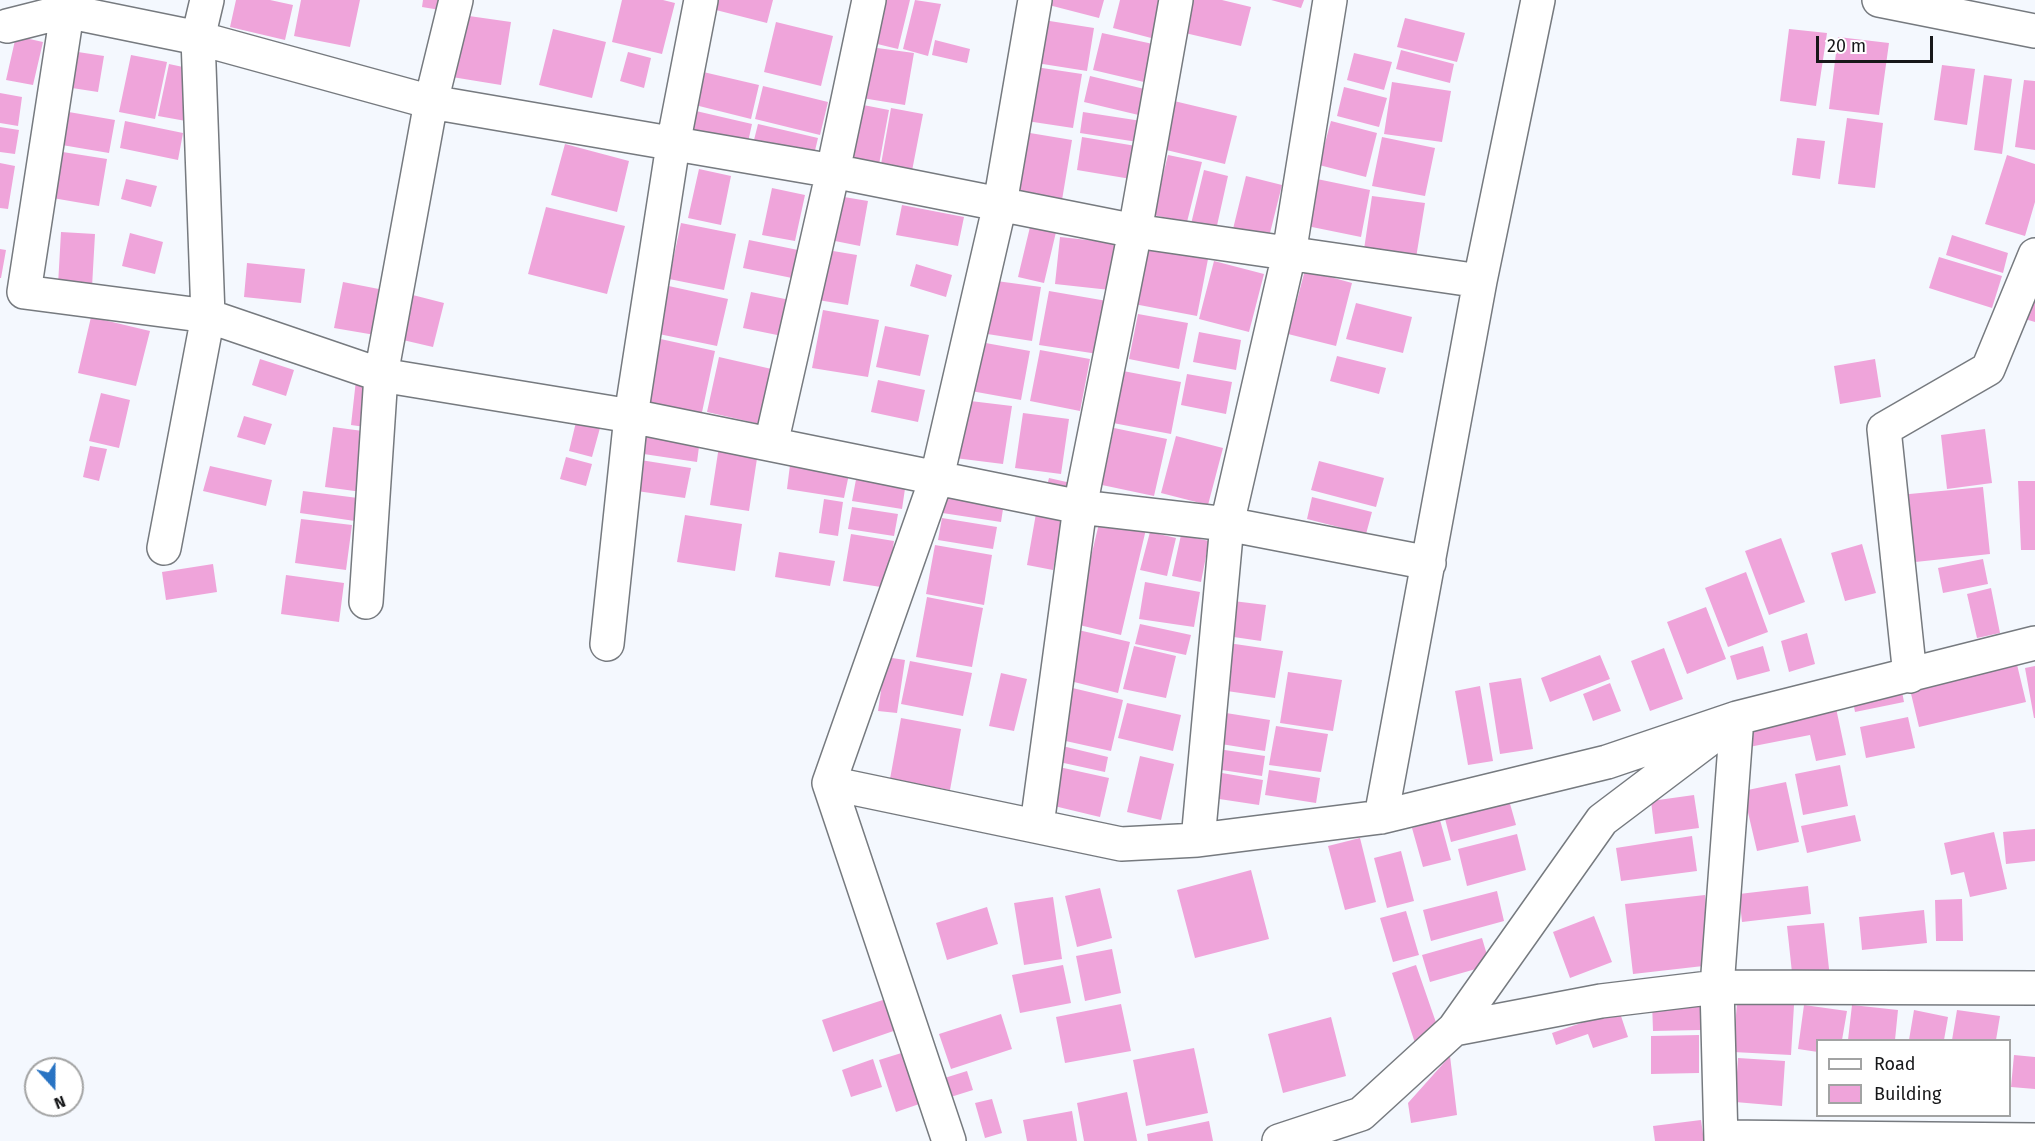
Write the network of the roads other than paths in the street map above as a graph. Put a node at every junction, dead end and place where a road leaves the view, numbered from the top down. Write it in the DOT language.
graph roads {
  1 [pos="207,0"];
  2 [pos="456,0"];
  3 [pos="701,0"];
  4 [pos="869,0"];
  5 [pos="1035,0"];
  6 [pos="1176,0"];
  7 [pos="1330,0"];
  8 [pos="1538,0"];
  9 [pos="1879,0"];
  10 [pos="68,6"];
  11 [pos="7,26"];
  12 [pos="2035,31"];
  13 [pos="198,38"];
  14 [pos="431,102"];
  15 [pos="673,145"];
  16 [pos="833,171"];
  17 [pos="1000,204"];
  18 [pos="1135,231"];
  19 [pos="1289,254"];
  20 [pos="2035,255"];
  21 [pos="1480,281"];
  22 [pos="208,316"];
  23 [pos="381,375"];
  24 [pos="631,416"];
  25 [pos="771,444"];
  26 [pos="936,477"];
  27 [pos="1080,507"];
  28 [pos="1227,524"];
  29 [pos="164,548"];
  30 [pos="1429,563"];
  31 [pos="366,602"];
  32 [pos="2035,643"];
  33 [pos="607,644"];
  34 [pos="1910,676"];
  35 [pos="1737,718"];
  36 [pos="829,783"];
  37 [pos="1382,817"];
  38 [pos="1037,825"];
  39 [pos="1198,840"];
  40 [pos="1717,987"];
  41 [pos="2035,988"];
  42 [pos="1454,1029"];
  43 [pos="1366,1128"];
  44 [pos="1721,1139"];
  45 [pos="2035,1140"];
  46 [pos="950,1141"];
  47 [pos="1279,1141"];
  1 -- 13 [label="street"];
  2 -- 14 [label="street"];
  3 -- 15 [label="street"];
  4 -- 16 [label="street"];
  5 -- 17 [label="street"];
  6 -- 18 [label="street"];
  7 -- 19 [label="street"];
  8 -- 21 [label="street"];
  9 -- 12 [label="street"];
  10 -- 11 [label="street"];
  10 -- 13 [label="street"];
  10 -- 22 [label="street"];
  13 -- 14 [label="street"];
  13 -- 22 [label="street"];
  14 -- 15 [label="street"];
  14 -- 23 [label="street"];
  15 -- 16 [label="street"];
  15 -- 24 [label="street"];
  16 -- 17 [label="street"];
  16 -- 25 [label="street"];
  17 -- 18 [label="street"];
  17 -- 26 [label="street"];
  18 -- 19 [label="street"];
  18 -- 27 [label="street"];
  19 -- 21 [label="street"];
  19 -- 28 [label="street"];
  20 -- 34 [label="street"];
  21 -- 30 [label="street"];
  22 -- 23 [label="street"];
  22 -- 29 [label="street"];
  23 -- 24 [label="street"];
  23 -- 31 [label="street"];
  24 -- 25 [label="street"];
  24 -- 33 [label="street"];
  25 -- 26 [label="street"];
  26 -- 27 [label="street"];
  26 -- 36 [label="street"];
  27 -- 28 [label="street"];
  27 -- 38 [label="street"];
  28 -- 30 [label="street"];
  28 -- 39 [label="street"];
  30 -- 37 [label="street"];
  32 -- 34 [label="street"];
  34 -- 35 [label="street"];
  35 -- 37 [label="street"];
  35 -- 40 [label="street"];
  35 -- 42 [label="street"];
  36 -- 38 [label="street"];
  36 -- 46 [label="street"];
  37 -- 39 [label="street"];
  38 -- 39 [label="street"];
  40 -- 41 [label="street"];
  40 -- 42 [label="street"];
  40 -- 44 [label="street"];
  42 -- 43 [label="street"];
  43 -- 47 [label="street"];
  44 -- 45 [label="street"];
}
